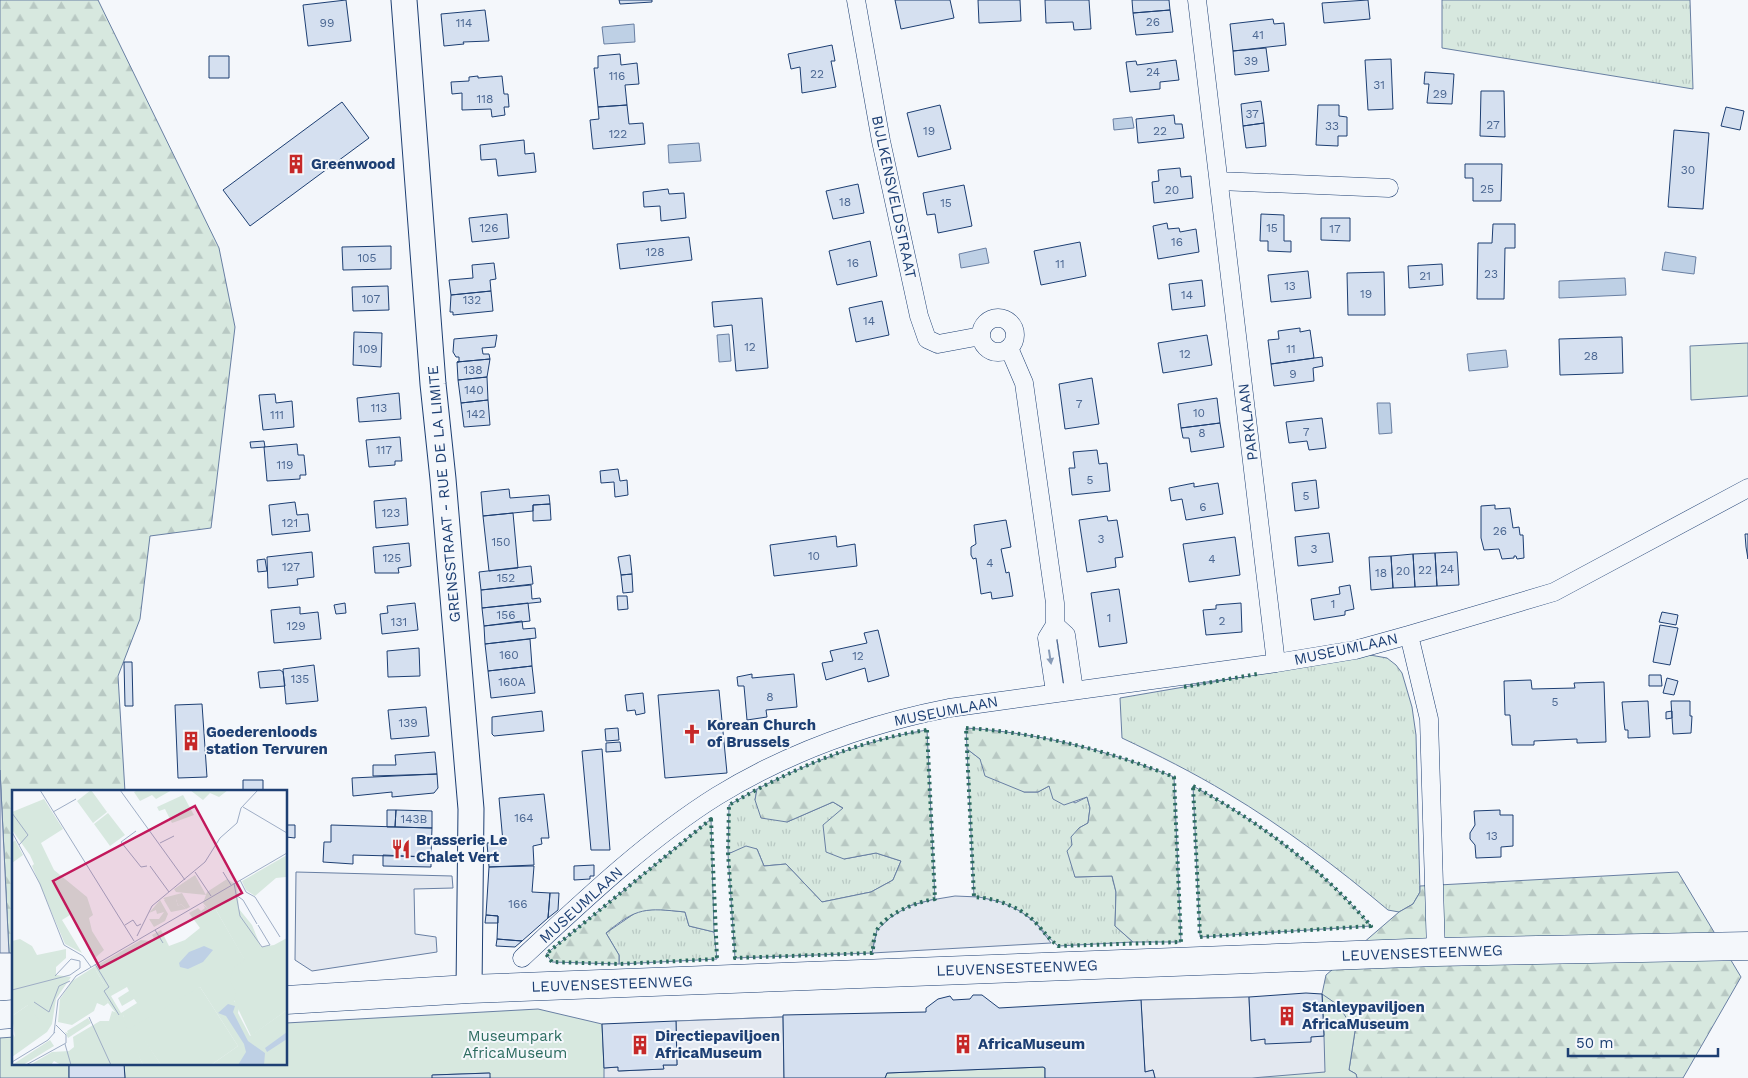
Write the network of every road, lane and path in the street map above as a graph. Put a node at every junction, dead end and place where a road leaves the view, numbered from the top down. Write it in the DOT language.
graph roads {
  1 [pos="404,0"];
  2 [pos="856,0"];
  3 [pos="1197,0"];
  4 [pos="1219,181"];
  5 [pos="1389,188"];
  6 [pos="981,336"];
  7 [pos="1009,348"];
  8 [pos="1748,488"];
  9 [pos="1055,625"];
  10 [pos="1408,636"];
  11 [pos="1276,663"];
  12 [pos="1074,690"];
  13 [pos="1055,692"];
  14 [pos="1748,946"];
  15 [pos="1436,952"];
  16 [pos="522,958"];
  17 [pos="469,989"];
  18 [pos="288,1000"];
  1 -- 17 [label="street, GRENSSTRAAT - RUE DE LA LIMITE"];
  2 -- 6 [label="street, BIJLKENSVELDSTRAAT"];
  3 -- 4 [label="street, PARKLAAN"];
  4 -- 5 [label="street"];
  4 -- 11 [label="street, PARKLAAN"];
  6 -- 7 [label="street"];
  6 -- 7 [label="street"];
  7 -- 9 [label="street"];
  8 -- 10 [label="street, MUSEUMLAAN"];
  9 -- 12 [label="street"];
  9 -- 13 [label="street, one-way"];
  10 -- 11 [label="street, MUSEUMLAAN"];
  10 -- 15 [label="street, MUSEUMLAAN"];
  11 -- 12 [label="street, MUSEUMLAAN"];
  12 -- 13 [label="street, MUSEUMLAAN"];
  13 -- 16 [label="street, MUSEUMLAAN"];
  14 -- 15 [label="main road, LEUVENSESTEENWEG"];
  15 -- 17 [label="main road, LEUVENSESTEENWEG"];
  17 -- 18 [label="main road, LEUVENSESTEENWEG"];
}
